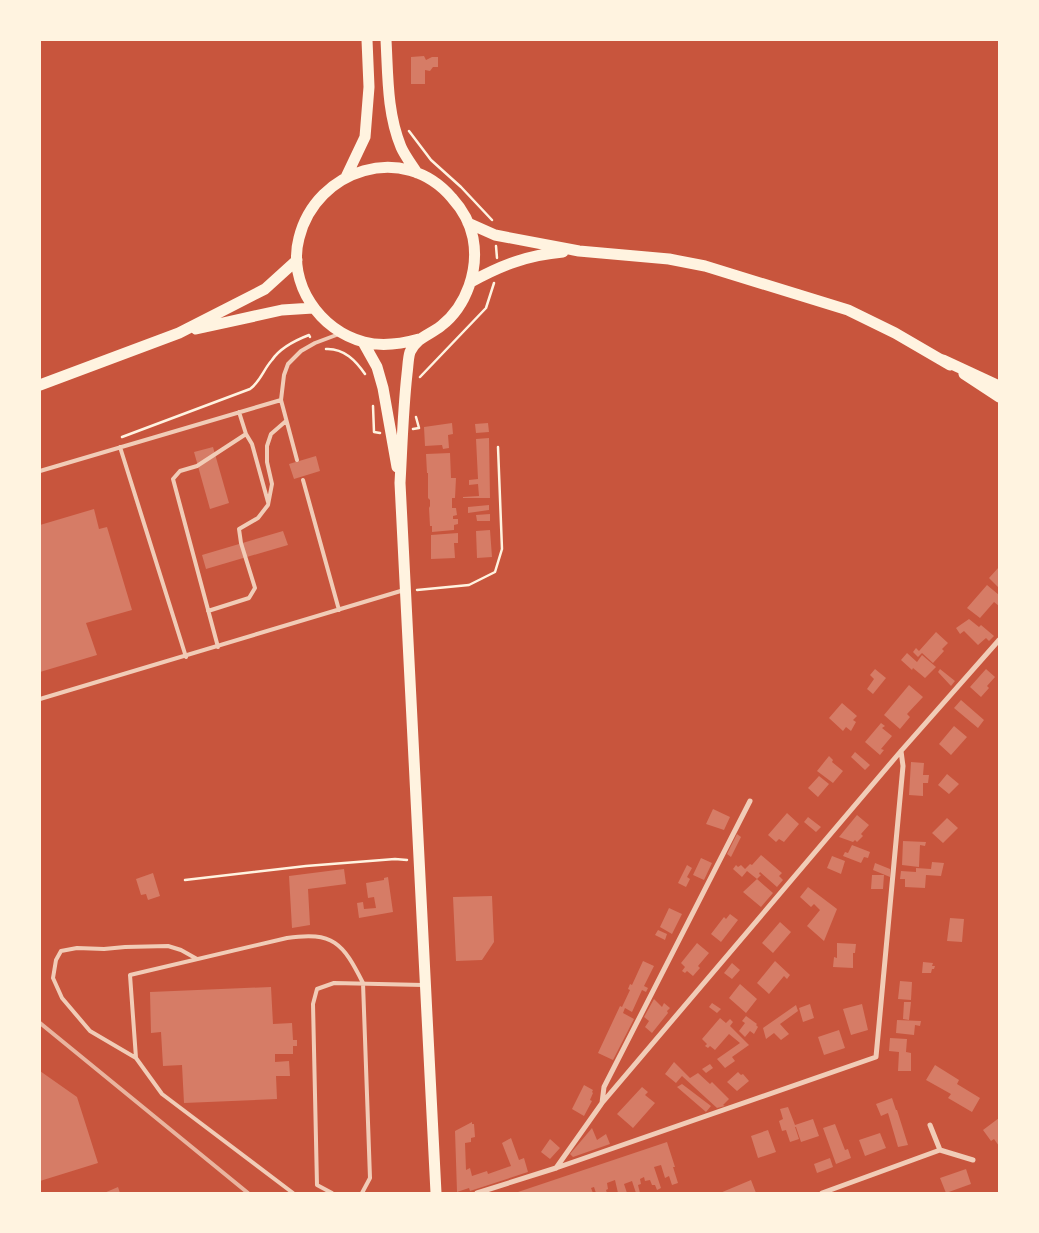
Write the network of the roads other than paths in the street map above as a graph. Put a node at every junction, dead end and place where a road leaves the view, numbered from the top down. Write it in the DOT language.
graph roads {
  1 [pos="368,40"];
  2 [pos="386,40"];
  3 [pos="417,173"];
  4 [pos="346,177"];
  5 [pos="468,222"];
  6 [pos="579,251"];
  7 [pos="297,260"];
  8 [pos="471,282"];
  9 [pos="313,308"];
  10 [pos="179,333"];
  11 [pos="342,333"];
  12 [pos="419,339"];
  13 [pos="363,342"];
  14 [pos="943,360"];
  15 [pos="40,385"];
  16 [pos="999,386"];
  17 [pos="999,397"];
  18 [pos="280,400"];
  19 [pos="239,412"];
  20 [pos="286,421"];
  21 [pos="246,434"];
  22 [pos="120,447"];
  23 [pos="297,460"];
  24 [pos="40,471"];
  25 [pos="303,480"];
  26 [pos="400,483"];
  27 [pos="268,504"];
  28 [pos="405,590"];
  29 [pos="208,610"];
  30 [pos="339,610"];
  31 [pos="999,640"];
  32 [pos="218,647"];
  33 [pos="186,656"];
  34 [pos="40,699"];
  35 [pos="901,751"];
  36 [pos="750,802"];
  37 [pos="198,959"];
  38 [pos="363,983"];
  39 [pos="425,985"];
  40 [pos="136,1058"];
  41 [pos="602,1103"];
  42 [pos="930,1125"];
  43 [pos="940,1150"];
  44 [pos="973,1160"];
  45 [pos="556,1168"];
  46 [pos="293,1193"];
  47 [pos="332,1193"];
  48 [pos="362,1193"];
  49 [pos="436,1193"];
  50 [pos="477,1193"];
  51 [pos="822,1193"];
  1 -- 4 [label="main road"];
  2 -- 3 [label="main road"];
  3 -- 4 [label="main road"];
  3 -- 5 [label="main road"];
  4 -- 7 [label="main road"];
  5 -- 6 [label="main road"];
  5 -- 8 [label="main road"];
  6 -- 8 [label="main road"];
  6 -- 14 [label="main road"];
  7 -- 9 [label="main road"];
  7 -- 10 [label="main road"];
  8 -- 12 [label="main road"];
  9 -- 10 [label="main road"];
  9 -- 11 [label="main road"];
  10 -- 15 [label="main road"];
  11 -- 13 [label="main road"];
  11 -- 18 [label="lane"];
  12 -- 13 [label="main road"];
  12 -- 26 [label="main road"];
  13 -- 26 [label="main road"];
  14 -- 16 [label="main road"];
  14 -- 17 [label="main road"];
  18 -- 19 [label="lane"];
  18 -- 20 [label="lane"];
  19 -- 21 [label="lane"];
  19 -- 22 [label="lane"];
  20 -- 23 [label="lane"];
  20 -- 27 [label="lane"];
  21 -- 27 [label="lane"];
  21 -- 29 [label="lane"];
  22 -- 24 [label="lane"];
  22 -- 33 [label="lane"];
  25 -- 30 [label="lane"];
  26 -- 28 [label="main road"];
  27 -- 29 [label="lane"];
  28 -- 30 [label="lane"];
  28 -- 39 [label="main road"];
  29 -- 32 [label="lane"];
  30 -- 32 [label="lane"];
  31 -- 35 [label="street"];
  32 -- 33 [label="lane"];
  33 -- 34 [label="lane"];
  35 -- 41 [label="street"];
  35 -- 45 [label="street"];
  36 -- 41 [label="street"];
  37 -- 38 [label="lane"];
  37 -- 40 [label="lane"];
  37 -- 40 [label="lane"];
  38 -- 39 [label="lane"];
  38 -- 47 [label="lane"];
  38 -- 48 [label="lane"];
  39 -- 49 [label="main road"];
  40 -- 46 [label="lane"];
  41 -- 45 [label="street"];
  42 -- 43 [label="street"];
  43 -- 44 [label="street"];
  43 -- 51 [label="street"];
  45 -- 50 [label="street"];
}
